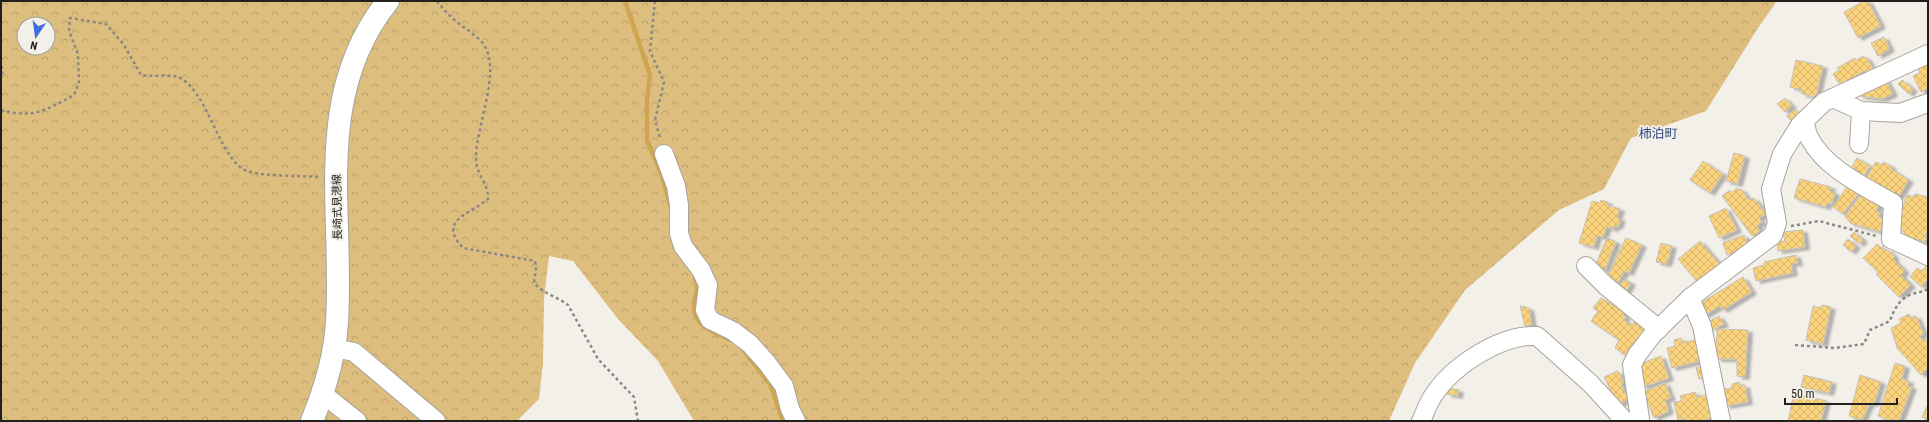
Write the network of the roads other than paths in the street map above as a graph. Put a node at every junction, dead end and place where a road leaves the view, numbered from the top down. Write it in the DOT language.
graph roads {
  1 [pos="388,1"];
  2 [pos="1928,54"];
  3 [pos="1833,98"];
  4 [pos="1928,103"];
  5 [pos="1861,110"];
  6 [pos="1804,121"];
  7 [pos="1859,144"];
  8 [pos="664,154"];
  9 [pos="1928,256"];
  10 [pos="1586,266"];
  11 [pos="1690,298"];
  12 [pos="1659,328"];
  13 [pos="334,348"];
  14 [pos="323,394"];
  15 [pos="312,421"];
  16 [pos="357,421"];
  17 [pos="436,421"];
  18 [pos="796,421"];
  19 [pos="1421,421"];
  20 [pos="1626,421"];
  21 [pos="1635,421"];
  22 [pos="1720,421"];
  1 -- 13 [label="main road, 長崎式見港線"];
  2 -- 3 [label="street"];
  3 -- 5 [label="street"];
  3 -- 6 [label="street"];
  4 -- 5 [label="street"];
  5 -- 7 [label="street"];
  6 -- 9 [label="street"];
  6 -- 11 [label="street"];
  8 -- 18 [label="street"];
  10 -- 12 [label="street"];
  11 -- 12 [label="street"];
  11 -- 22 [label="street"];
  12 -- 21 [label="street"];
  13 -- 14 [label="main road, 長崎式見港線"];
  13 -- 17 [label="street"];
  14 -- 15 [label="main road, 長崎式見港線"];
  14 -- 16 [label="street"];
  19 -- 20 [label="street"];
}
